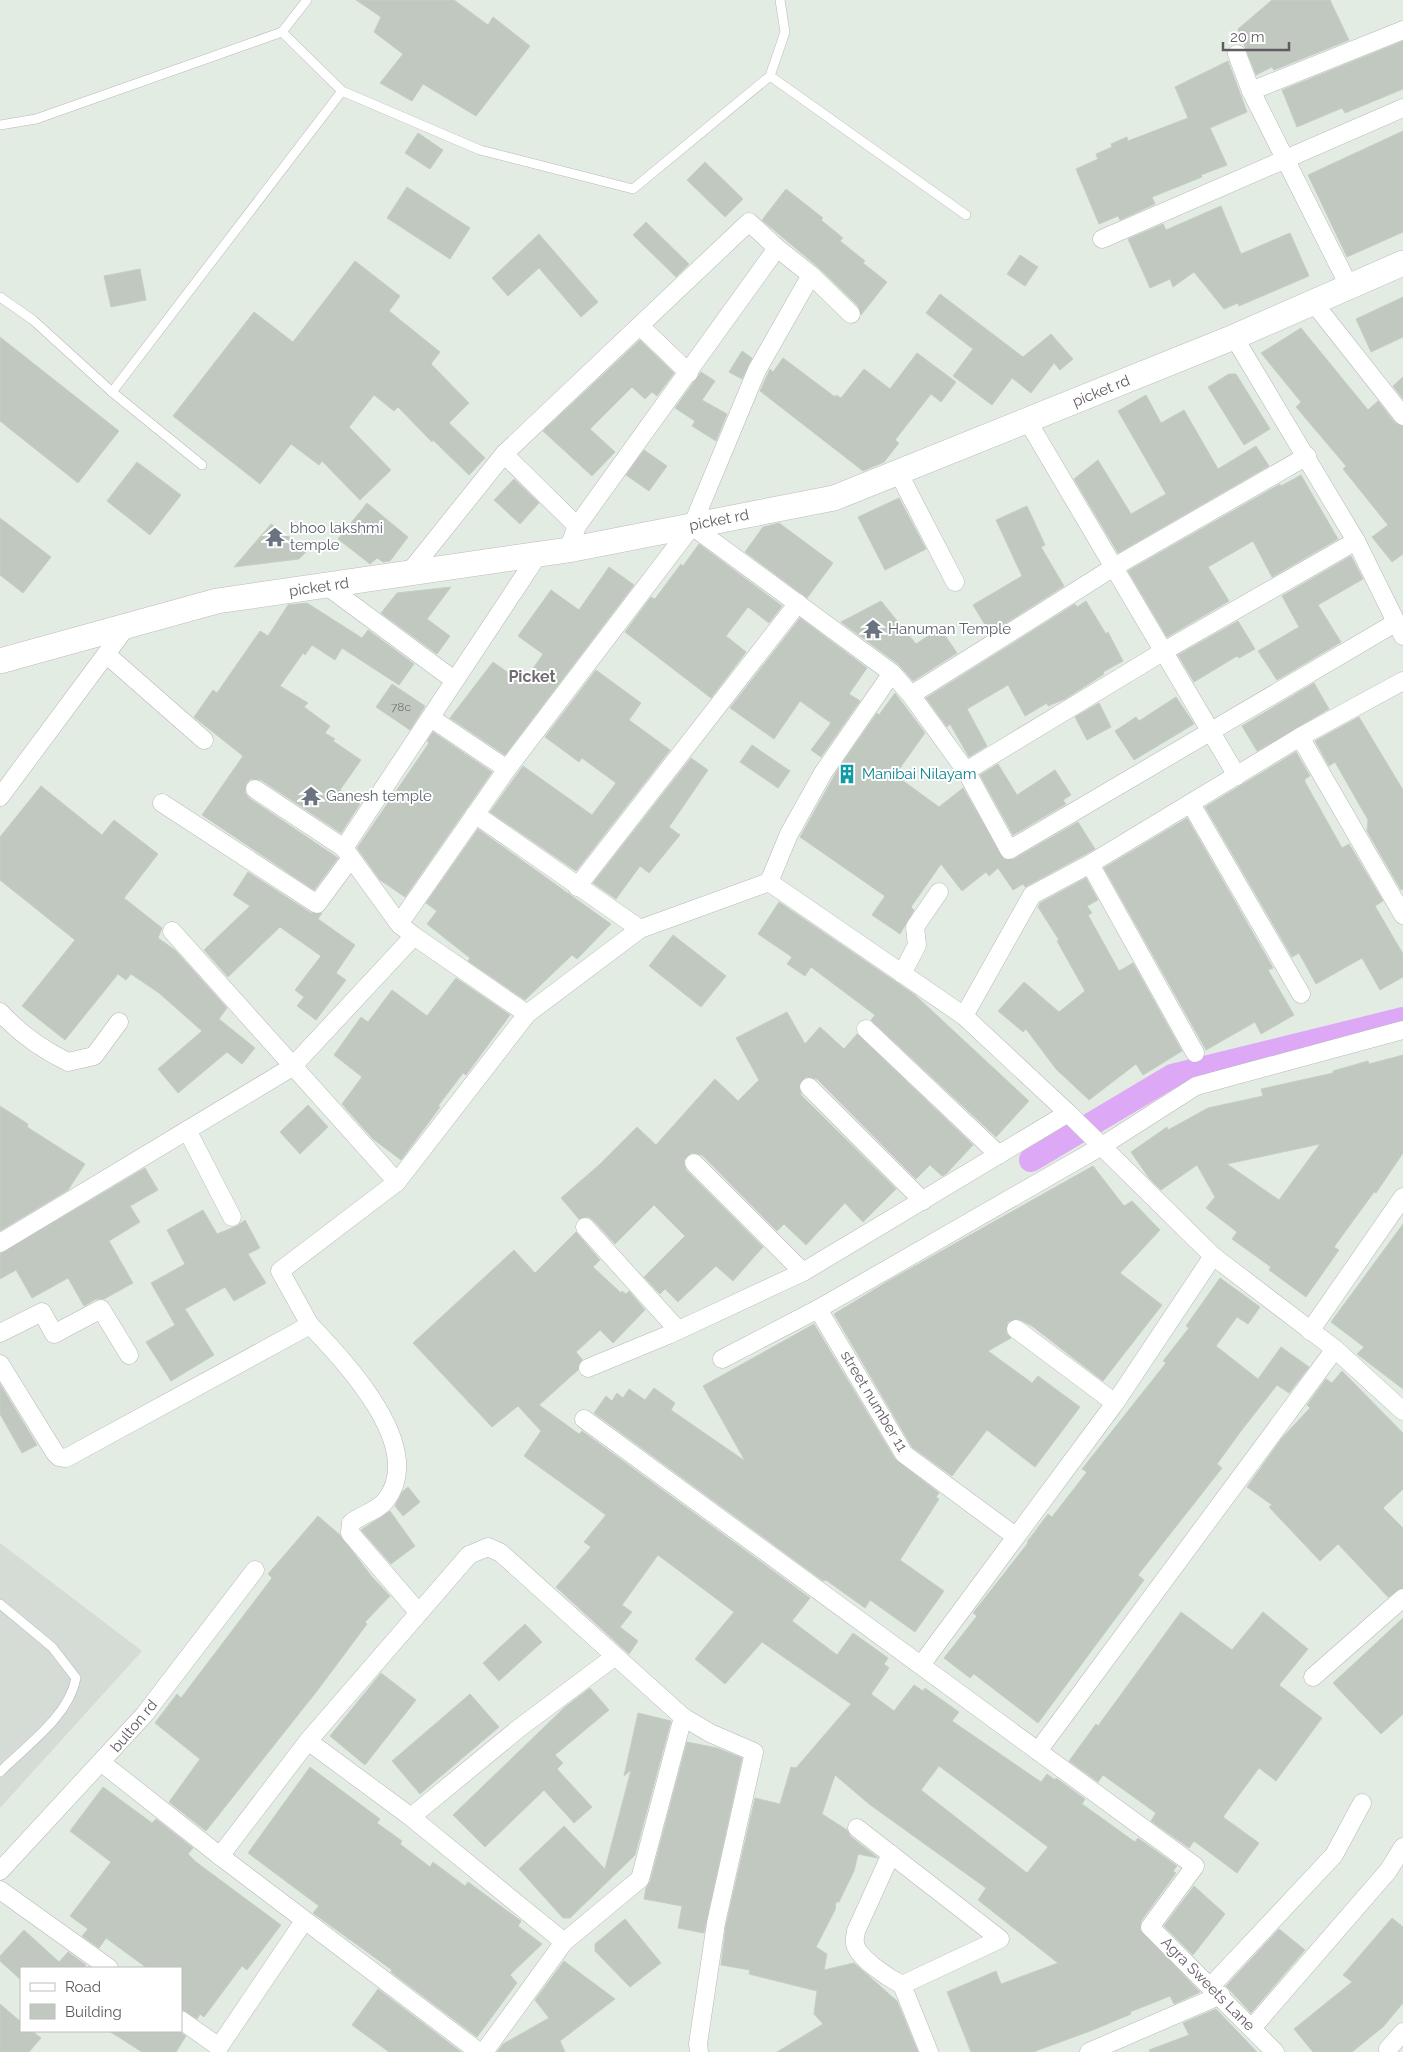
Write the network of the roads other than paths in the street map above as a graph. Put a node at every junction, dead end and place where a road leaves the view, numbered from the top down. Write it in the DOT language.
graph roads {
  1 [pos="307,0"];
  2 [pos="780,0"];
  3 [pos="1403,30"];
  4 [pos="282,32"];
  5 [pos="1237,54"];
  6 [pos="770,76"];
  7 [pos="342,91"];
  8 [pos="1251,91"];
  9 [pos="1403,108"];
  10 [pos="0,125"];
  11 [pos="1286,160"];
  12 [pos="966,215"];
  13 [pos="1102,239"];
  14 [pos="777,248"];
  15 [pos="1403,263"];
  16 [pos="811,275"];
  17 [pos="1349,286"];
  18 [pos="0,297"];
  19 [pos="1313,302"];
  20 [pos="851,314"];
  21 [pos="640,326"];
  22 [pos="1234,338"];
  23 [pos="689,373"];
  24 [pos="112,392"];
  25 [pos="1403,416"];
  26 [pos="1027,420"];
  27 [pos="504,454"];
  28 [pos="1307,456"];
  29 [pos="202,465"];
  30 [pos="898,472"];
  31 [pos="577,526"];
  32 [pos="692,526"];
  33 [pos="1356,541"];
  34 [pos="568,550"];
  35 [pos="538,555"];
  36 [pos="1114,567"];
  37 [pos="408,574"];
  38 [pos="955,582"];
  39 [pos="327,586"];
  40 [pos="798,603"];
  41 [pos="126,626"];
  42 [pos="1399,630"];
  43 [pos="1164,651"];
  44 [pos="106,654"];
  45 [pos="6,657"];
  46 [pos="892,674"];
  47 [pos="454,680"];
  48 [pos="1403,681"];
  49 [pos="911,696"];
  50 [pos="430,718"];
  51 [pos="1210,731"];
  52 [pos="1300,737"];
  53 [pos="204,740"];
  54 [pos="507,769"];
  55 [pos="966,771"];
  56 [pos="1237,776"];
  57 [pos="254,789"];
  58 [pos="0,797"];
  59 [pos="162,803"];
  60 [pos="1191,804"];
  61 [pos="475,814"];
  62 [pos="347,853"];
  63 [pos="1090,864"];
  64 [pos="769,882"];
  65 [pos="577,887"];
  66 [pos="939,892"];
  67 [pos="1403,915"];
  68 [pos="399,924"];
  69 [pos="640,928"];
  70 [pos="172,931"];
  71 [pos="414,936"];
  72 [pos="902,974"];
  73 [pos="1301,994"];
  74 [pos="0,1012"];
  75 [pos="527,1014"];
  76 [pos="964,1016"];
  77 [pos="119,1022"];
  78 [pos="866,1029"];
  79 [pos="1403,1030"];
  80 [pos="1195,1053"];
  81 [pos="292,1066"];
  82 [pos="809,1087"];
  83 [pos="1072,1117"];
  84 [pos="188,1130"];
  85 [pos="1098,1142"];
  86 [pos="999,1155"];
  87 [pos="694,1163"];
  88 [pos="398,1182"];
  89 [pos="1403,1196"];
  90 [pos="923,1201"];
  91 [pos="232,1217"];
  92 [pos="585,1227"];
  93 [pos="0,1243"];
  94 [pos="1213,1256"];
  95 [pos="803,1272"];
  96 [pos="818,1309"];
  97 [pos="310,1325"];
  98 [pos="678,1330"];
  99 [pos="1016,1330"];
  100 [pos="1310,1331"];
  101 [pos="0,1333"];
  102 [pos="1335,1349"];
  103 [pos="129,1355"];
  104 [pos="722,1359"];
  105 [pos="0,1364"];
  106 [pos="588,1368"];
  107 [pos="1115,1403"];
  108 [pos="1403,1411"];
  109 [pos="584,1419"];
  110 [pos="1016,1536"];
  111 [pos="255,1570"];
  112 [pos="1403,1598"];
  113 [pos="0,1604"];
  114 [pos="419,1613"];
  115 [pos="614,1657"];
  116 [pos="921,1665"];
  117 [pos="1313,1677"];
  118 [pos="683,1717"];
  119 [pos="308,1741"];
  120 [pos="1038,1751"];
  121 [pos="102,1764"];
  122 [pos="0,1772"];
  123 [pos="1362,1802"];
  124 [pos="411,1817"];
  125 [pos="857,1828"];
  126 [pos="1403,1847"];
  127 [pos="891,1854"];
  128 [pos="220,1856"];
  129 [pos="0,1871"];
  130 [pos="0,1890"];
  131 [pos="304,1921"];
  132 [pos="564,1942"];
  133 [pos="108,1967"];
  134 [pos="902,1985"];
  135 [pos="1216,1990"];
  136 [pos="182,2021"];
  137 [pos="1252,2028"];
  138 [pos="1403,2032"];
  139 [pos="1388,2049"];
  140 [pos="479,2052"];
  141 [pos="484,2052"];
  142 [pos="699,2052"];
  143 [pos="929,2052"];
  144 [pos="1089,2052"];
  145 [pos="1275,2052"];
  1 -- 4 [label="lane"];
  2 -- 6 [label="lane"];
  3 -- 8 [label="street"];
  4 -- 7 [label="lane"];
  4 -- 10 [label="lane"];
  5 -- 8 [label="street"];
  6 -- 7 [label="lane"];
  6 -- 12 [label="lane"];
  7 -- 24 [label="lane"];
  8 -- 11 [label="street"];
  9 -- 11 [label="street"];
  11 -- 13 [label="street"];
  11 -- 17 [label="street"];
  14 -- 16 [label="street"];
  14 -- 21 [label="street"];
  14 -- 23 [label="street"];
  15 -- 17 [label="street, picket rd"];
  16 -- 20 [label="street"];
  16 -- 32 [label="street"];
  17 -- 19 [label="street, picket rd"];
  18 -- 24 [label="lane"];
  19 -- 22 [label="street, picket rd"];
  19 -- 25 [label="street"];
  21 -- 23 [label="street"];
  21 -- 27 [label="street"];
  22 -- 26 [label="street, picket rd"];
  22 -- 28 [label="street"];
  23 -- 31 [label="street"];
  24 -- 29 [label="lane"];
  26 -- 30 [label="street, picket rd"];
  26 -- 36 [label="street"];
  27 -- 31 [label="street"];
  27 -- 37 [label="street"];
  28 -- 33 [label="street"];
  28 -- 36 [label="street"];
  30 -- 32 [label="street, picket rd"];
  30 -- 38 [label="street"];
  31 -- 34 [label="street"];
  32 -- 34 [label="street, picket rd"];
  32 -- 40 [label="street"];
  32 -- 54 [label="street"];
  33 -- 42 [label="street"];
  33 -- 43 [label="street"];
  34 -- 35 [label="street, picket rd"];
  35 -- 37 [label="street, picket rd"];
  35 -- 47 [label="street"];
  36 -- 43 [label="street"];
  36 -- 49 [label="street"];
  37 -- 39 [label="street, picket rd"];
  39 -- 41 [label="street, picket rd"];
  39 -- 47 [label="street"];
  40 -- 46 [label="street"];
  40 -- 65 [label="street"];
  41 -- 44 [label="street"];
  41 -- 45 [label="street, picket rd"];
  42 -- 51 [label="street"];
  43 -- 51 [label="street"];
  43 -- 55 [label="street"];
  44 -- 53 [label="street"];
  44 -- 58 [label="street"];
  46 -- 49 [label="street"];
  46 -- 64 [label="street"];
  47 -- 50 [label="street"];
  48 -- 52 [label="street"];
  49 -- 55 [label="street"];
  50 -- 54 [label="street"];
  50 -- 62 [label="street"];
  51 -- 55 [label="street"];
  51 -- 56 [label="street"];
  52 -- 56 [label="street"];
  52 -- 67 [label="street"];
  54 -- 61 [label="street"];
  56 -- 60 [label="street"];
  57 -- 62 [label="street"];
  59 -- 62 [label="street"];
  60 -- 63 [label="street"];
  60 -- 73 [label="street"];
  61 -- 65 [label="street"];
  61 -- 68 [label="street"];
  62 -- 68 [label="street"];
  63 -- 76 [label="street"];
  63 -- 80 [label="street"];
  64 -- 69 [label="street"];
  64 -- 72 [label="street"];
  65 -- 69 [label="street"];
  66 -- 72 [label="street"];
  68 -- 71 [label="street"];
  69 -- 75 [label="street"];
  70 -- 81 [label="street"];
  71 -- 75 [label="street"];
  71 -- 81 [label="street"];
  72 -- 76 [label="street"];
  74 -- 77 [label="street"];
  75 -- 88 [label="street"];
  76 -- 83 [label="street"];
  78 -- 86 [label="street"];
  79 -- 85 [label="street"];
  81 -- 84 [label="street"];
  81 -- 88 [label="street"];
  82 -- 90 [label="street"];
  83 -- 85 [label="street"];
  83 -- 86 [label="street"];
  84 -- 91 [label="street"];
  84 -- 93 [label="street"];
  85 -- 94 [label="street"];
  85 -- 96 [label="street"];
  86 -- 90 [label="street"];
  87 -- 95 [label="street"];
  88 -- 97 [label="street"];
  89 -- 100 [label="street"];
  90 -- 95 [label="street"];
  92 -- 98 [label="street"];
  94 -- 100 [label="street"];
  94 -- 107 [label="street"];
  95 -- 98 [label="street"];
  96 -- 104 [label="street"];
  96 -- 110 [label="street, street number 11"];
  97 -- 105 [label="street"];
  97 -- 114 [label="street"];
  98 -- 106 [label="street"];
  99 -- 107 [label="street"];
  100 -- 102 [label="street"];
  101 -- 103 [label="street"];
  102 -- 108 [label="street"];
  102 -- 120 [label="street"];
  107 -- 110 [label="street"];
  109 -- 116 [label="street"];
  110 -- 116 [label="street"];
  111 -- 121 [label="street, bulton rd"];
  112 -- 117 [label="street"];
  113 -- 122 [label="lane"];
  114 -- 115 [label="street"];
  114 -- 119 [label="street"];
  115 -- 118 [label="street"];
  115 -- 124 [label="street"];
  116 -- 120 [label="street"];
  118 -- 132 [label="street"];
  118 -- 142 [label="street"];
  119 -- 124 [label="street"];
  119 -- 128 [label="street"];
  120 -- 135 [label="street, Agra Sweets Lane"];
  121 -- 128 [label="street"];
  121 -- 129 [label="street, bulton rd"];
  123 -- 135 [label="street"];
  124 -- 132 [label="street"];
  125 -- 127 [label="street"];
  126 -- 137 [label="street"];
  127 -- 134 [label="street"];
  127 -- 134 [label="street"];
  128 -- 131 [label="street"];
  130 -- 133 [label="street"];
  131 -- 136 [label="street"];
  131 -- 140 [label="street"];
  132 -- 141 [label="street"];
  134 -- 143 [label="street"];
  135 -- 137 [label="street, Agra Sweets Lane"];
  135 -- 144 [label="street"];
  137 -- 145 [label="street, Agra Sweets Lane"];
  138 -- 139 [label="street"];
}
